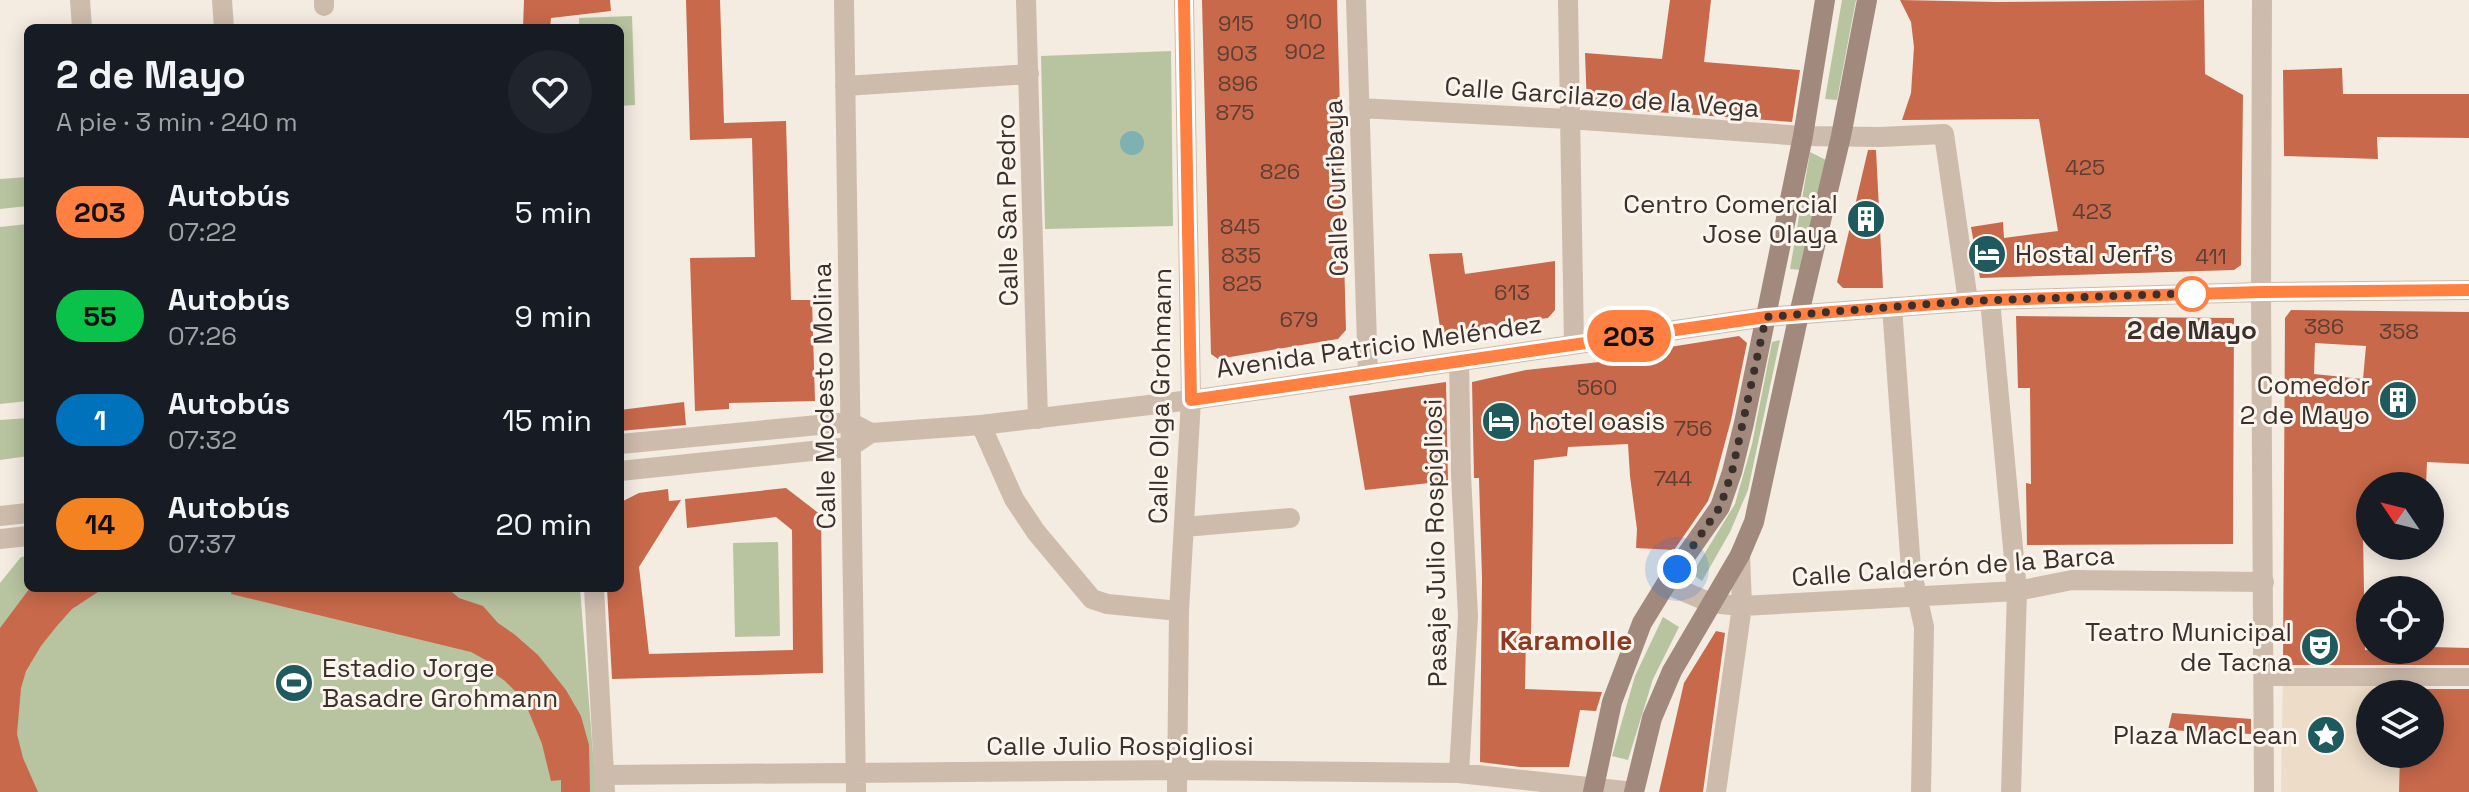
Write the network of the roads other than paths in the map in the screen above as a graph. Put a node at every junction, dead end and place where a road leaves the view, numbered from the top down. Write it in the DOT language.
graph roads {
  1 [pos="80,0"];
  2 [pos="222,0"];
  3 [pos="844,0"];
  4 [pos="1026,0"];
  5 [pos="1184,0"];
  6 [pos="1356,0"];
  7 [pos="1568,0"];
  8 [pos="1825,0"];
  9 [pos="1867,0"];
  10 [pos="2262,0"];
  11 [pos="82,24"];
  12 [pos="224,24"];
  13 [pos="1029,74"];
  14 [pos="845,86"];
  15 [pos="1359,108"];
  16 [pos="1569,119"];
  17 [pos="1803,136"];
  18 [pos="1841,136"];
  19 [pos="2469,290"];
  20 [pos="2261,292"];
  21 [pos="1990,300"];
  22 [pos="1968,301"];
  23 [pos="1892,307"];
  24 [pos="1799,314"];
  25 [pos="1766,317"];
  26 [pos="1574,344"];
  27 [pos="1459,361"];
  28 [pos="1368,375"];
  29 [pos="1191,400"];
  30 [pos="1038,419"];
  31 [pos="850,422"];
  32 [pos="981,425"];
  33 [pos="871,433"];
  34 [pos="624,444"];
  35 [pos="850,447"];
  36 [pos="624,471"];
  37 [pos="24,513"];
  38 [pos="0,516"];
  39 [pos="1290,518"];
  40 [pos="1184,527"];
  41 [pos="24,536"];
  42 [pos="0,539"];
  43 [pos="1740,555"];
  44 [pos="2264,582"];
  45 [pos="1666,584"];
  46 [pos="2017,591"];
  47 [pos="594,592"];
  48 [pos="1917,595"];
  49 [pos="1711,603"];
  50 [pos="1742,606"];
  51 [pos="1179,611"];
  52 [pos="2263,677"];
  53 [pos="2469,677"];
  54 [pos="1177,770"];
  55 [pos="1459,773"];
  56 [pos="856,783"];
  57 [pos="605,784"];
  58 [pos="1594,790"];
  59 [pos="1177,792"];
  60 [pos="1634,792"];
  61 [pos="1716,792"];
  62 [pos="1921,792"];
  63 [pos="2011,792"];
  64 [pos="2264,792"];
  1 -- 11 [label="street"];
  2 -- 12 [label="street"];
  3 -- 14 [label="street, Calle Modesto Molina"];
  4 -- 13 [label="street, Calle San Pedro"];
  5 -- 29 [label="street, Calle Olga Grohmann"];
  6 -- 15 [label="street, Calle Curibaya"];
  7 -- 16 [label="street"];
  8 -- 17 [label="main road"];
  9 -- 18 [label="main road"];
  10 -- 20 [label="street"];
  13 -- 14 [label="street"];
  13 -- 30 [label="street, Calle San Pedro"];
  14 -- 31 [label="street, Calle Modesto Molina"];
  15 -- 16 [label="street, Calle Garcilazo de la Vega"];
  15 -- 28 [label="street, Calle Curibaya"];
  16 -- 17 [label="street, Calle Garcilazo de la Vega"];
  16 -- 26 [label="street"];
  17 -- 18 [label="street, Calle Garcilazo de la Vega"];
  17 -- 25 [label="main road"];
  18 -- 22 [label="street, Calle Garcilazo de la Vega"];
  18 -- 24 [label="main road"];
  19 -- 20 [label="street, Avenida Patricio Meléndez"];
  20 -- 21 [label="street, Avenida Patricio Meléndez"];
  20 -- 44 [label="street"];
  21 -- 22 [label="street, Avenida Patricio Meléndez"];
  21 -- 46 [label="street"];
  22 -- 23 [label="street, Avenida Patricio Meléndez"];
  23 -- 24 [label="street, Avenida Patricio Meléndez"];
  23 -- 48 [label="street"];
  24 -- 25 [label="street, Avenida Patricio Meléndez"];
  24 -- 43 [label="main road"];
  25 -- 26 [label="street, Avenida Patricio Meléndez"];
  25 -- 45 [label="main road"];
  26 -- 27 [label="street, Avenida Patricio Meléndez"];
  27 -- 28 [label="street, Avenida Patricio Meléndez"];
  27 -- 55 [label="street, Pasaje Julio Rospigliosi"];
  28 -- 29 [label="street, Avenida Patricio Meléndez"];
  29 -- 30 [label="street, Avenida Patricio Meléndez"];
  29 -- 40 [label="street, Calle Olga Grohmann"];
  30 -- 32 [label="street, Avenida Patricio Meléndez"];
  31 -- 33 [label="street"];
  31 -- 34 [label="street"];
  31 -- 35 [label="street, Calle Modesto Molina"];
  32 -- 33 [label="street, Avenida Patricio Meléndez"];
  32 -- 51 [label="street"];
  33 -- 35 [label="street, Avenida Patricio Meléndez"];
  35 -- 36 [label="street, Avenida Patricio Meléndez"];
  35 -- 56 [label="street, Calle Modesto Molina"];
  37 -- 38 [label="street"];
  39 -- 40 [label="street"];
  40 -- 51 [label="street, Calle Olga Grohmann"];
  41 -- 42 [label="street"];
  43 -- 49 [label="main road"];
  43 -- 50 [label="street"];
  44 -- 46 [label="street, Calle Calderón de la Barca"];
  44 -- 52 [label="street"];
  45 -- 49 [label="street, Calle Calderón de la Barca"];
  45 -- 58 [label="main road"];
  46 -- 48 [label="street, Calle Calderón de la Barca"];
  46 -- 63 [label="street"];
  47 -- 57 [label="street"];
  48 -- 50 [label="street, Calle Calderón de la Barca"];
  48 -- 62 [label="street"];
  49 -- 50 [label="street, Calle Calderón de la Barca"];
  49 -- 60 [label="main road"];
  50 -- 61 [label="street"];
  51 -- 54 [label="street, Calle Olga Grohmann"];
  52 -- 53 [label="street"];
  52 -- 64 [label="street"];
  54 -- 55 [label="street, Calle Julio Rospigliosi"];
  54 -- 56 [label="street, Calle Julio Rospigliosi"];
  54 -- 59 [label="street, Calle Olga Grohmann"];
  55 -- 58 [label="street, Calle Julio Rospigliosi"];
  56 -- 57 [label="street, Calle Julio Rospigliosi"];
  58 -- 60 [label="street, Calle Julio Rospigliosi"];
}
